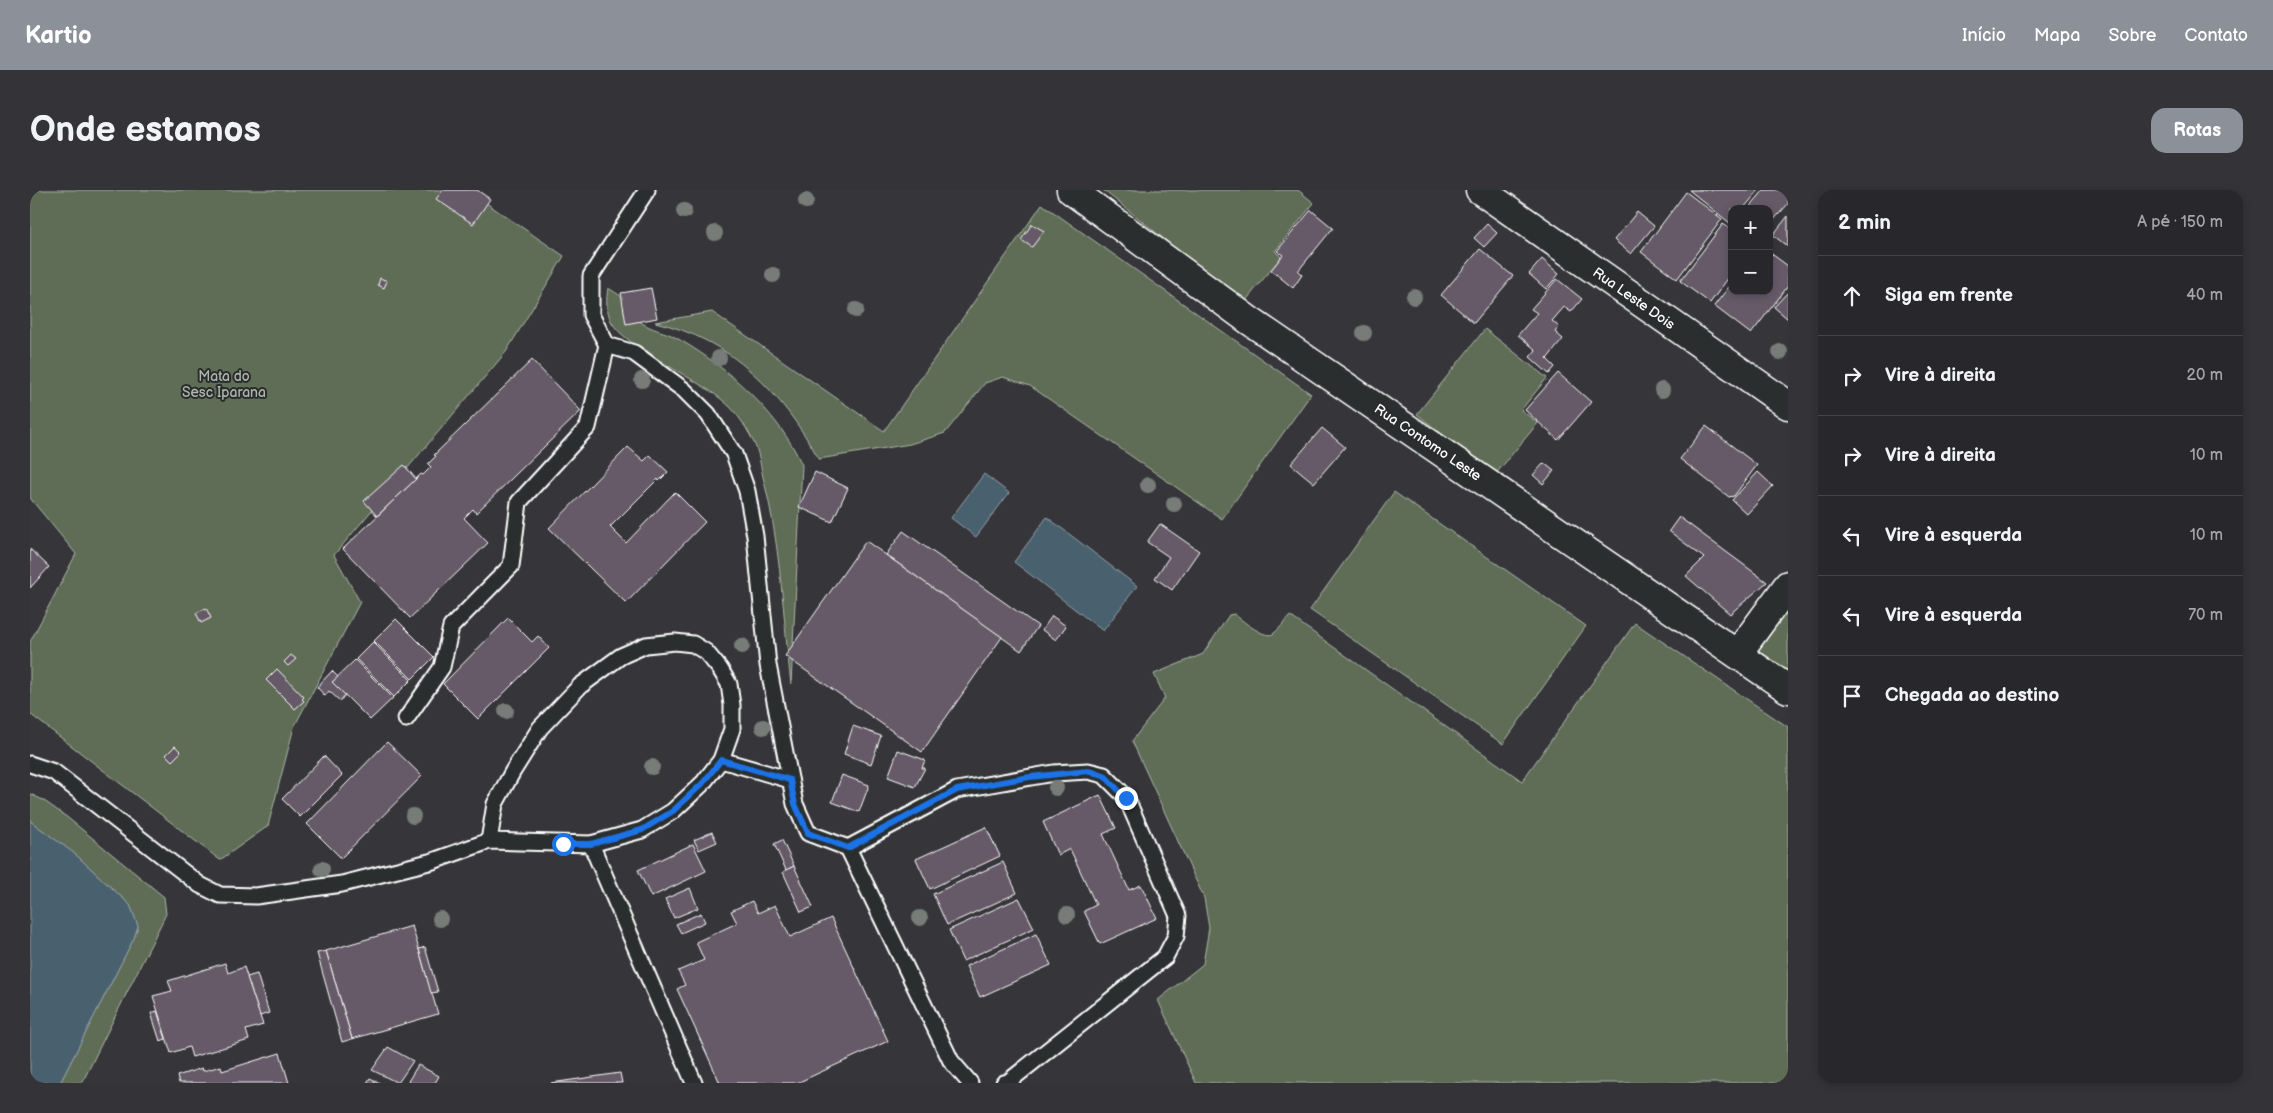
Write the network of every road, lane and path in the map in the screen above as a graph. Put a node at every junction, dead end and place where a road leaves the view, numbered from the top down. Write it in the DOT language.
graph roads {
  1 [pos="647,190"];
  2 [pos="1071,190"];
  3 [pos="1480,190"];
  4 [pos="608,345"];
  5 [pos="1788,406"];
  6 [pos="1788,585"];
  7 [pos="1738,652"];
  8 [pos="1788,689"];
  9 [pos="406,719"];
  10 [pos="721,760"];
  11 [pos="30,764"];
  12 [pos="790,780"];
  13 [pos="489,841"];
  14 [pos="591,844"];
  15 [pos="848,848"];
  16 [pos="694,1083"];
  17 [pos="970,1083"];
  18 [pos="1004,1083"];
  1 -- 4 [label="lane"];
  2 -- 7 [label="street, Rua Contomo Leste"];
  3 -- 5 [label="street, Rua Leste Dois"];
  4 -- 9 [label="lane"];
  4 -- 12 [label="lane"];
  6 -- 7 [label="street"];
  7 -- 8 [label="street, Rua Contomo Leste"];
  10 -- 12 [label="lane"];
  10 -- 13 [label="lane"];
  10 -- 14 [label="lane"];
  11 -- 13 [label="lane"];
  12 -- 15 [label="lane"];
  13 -- 14 [label="lane"];
  14 -- 16 [label="lane"];
  15 -- 17 [label="lane"];
  15 -- 18 [label="lane"];
}
